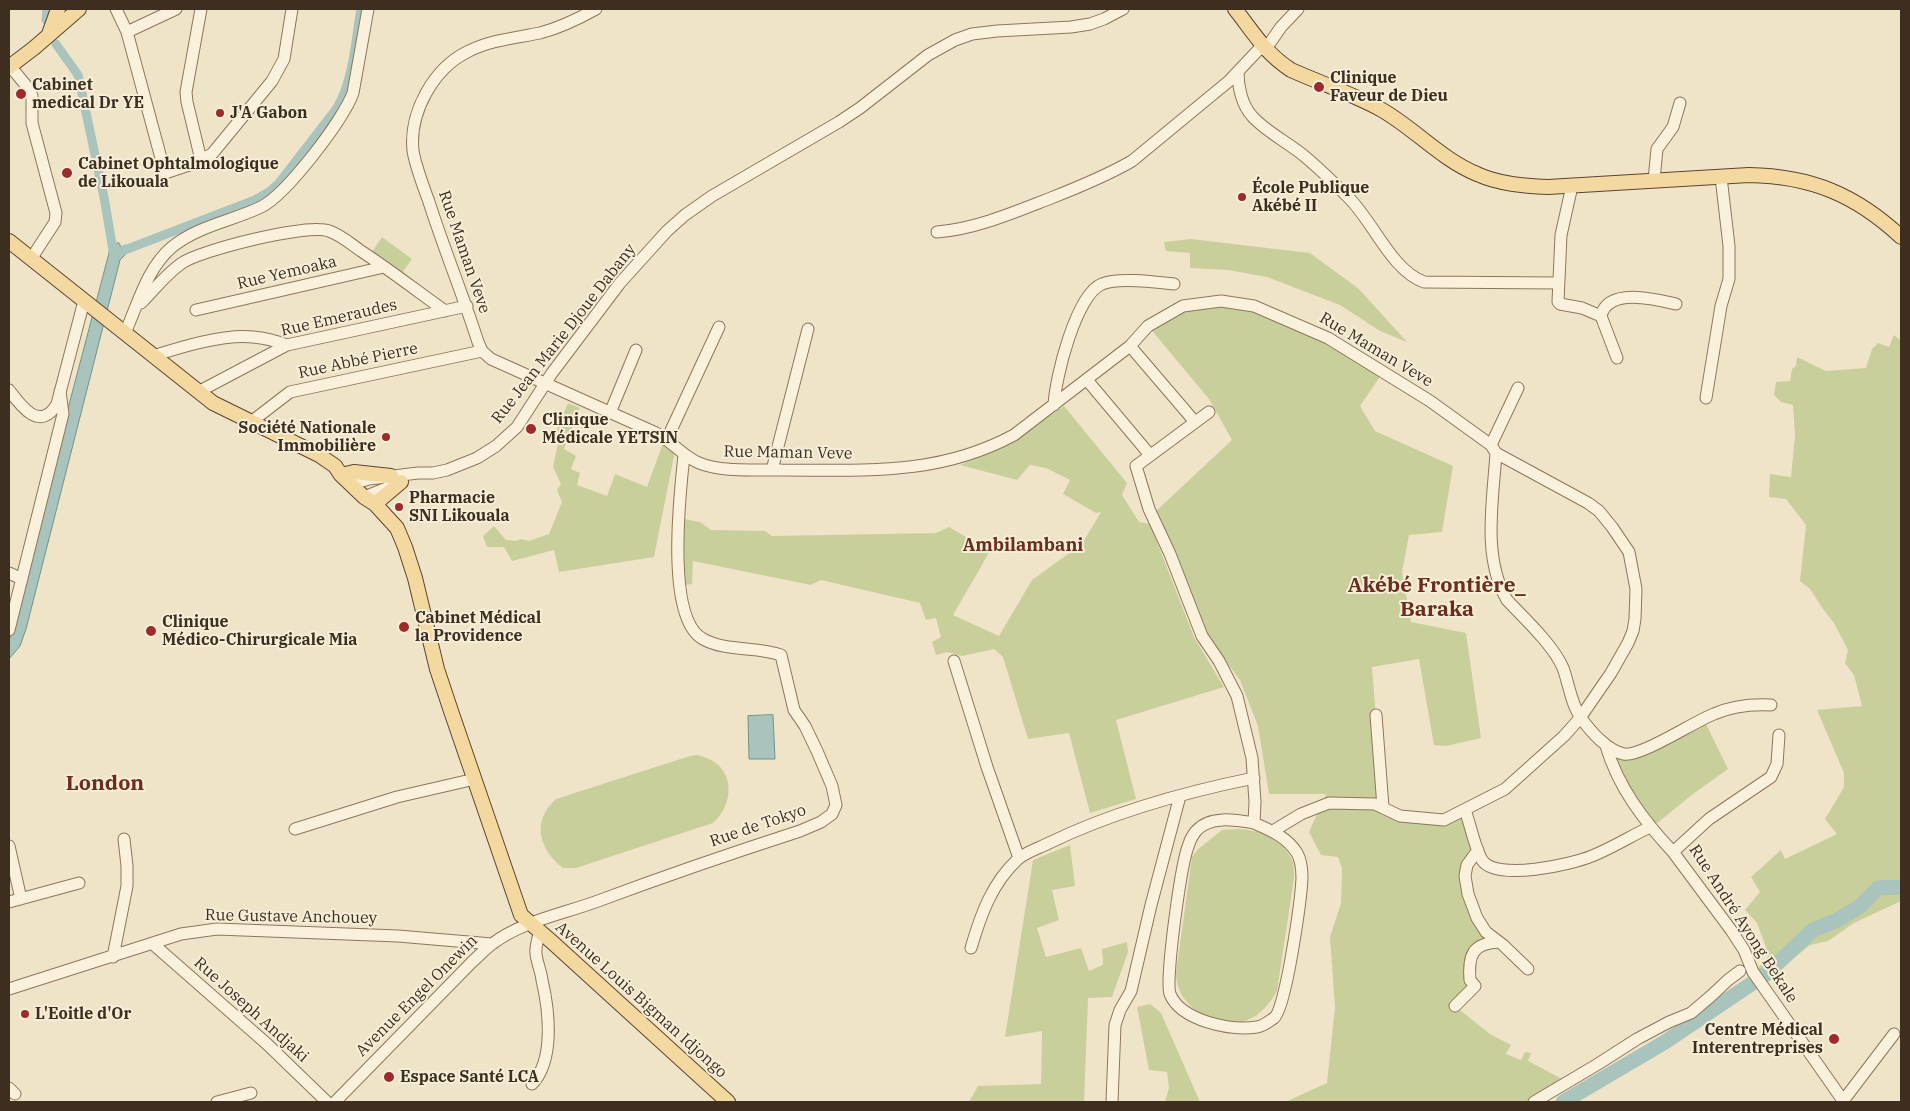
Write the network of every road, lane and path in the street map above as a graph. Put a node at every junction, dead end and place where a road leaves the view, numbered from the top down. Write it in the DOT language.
graph roads {
  1 [pos="58,9"];
  2 [pos="79,9"];
  3 [pos="116,9"];
  4 [pos="176,9"];
  5 [pos="201,9"];
  6 [pos="292,9"];
  7 [pos="368,9"];
  8 [pos="596,9"];
  9 [pos="1123,9"];
  10 [pos="1235,9"];
  11 [pos="1298,9"];
  12 [pos="127,32"];
  13 [pos="49,35"];
  14 [pos="1263,48"];
  15 [pos="9,67"];
  16 [pos="1238,72"];
  17 [pos="1680,103"];
  18 [pos="202,160"];
  19 [pos="1721,177"];
  20 [pos="1654,180"];
  21 [pos="1572,186"];
  22 [pos="937,232"];
  23 [pos="1901,237"];
  24 [pos="9,241"];
  25 [pos="31,259"];
  26 [pos="384,267"];
  27 [pos="1558,283"];
  28 [pos="1174,284"];
  29 [pos="88,304"];
  30 [pos="1676,304"];
  31 [pos="466,306"];
  32 [pos="136,308"];
  33 [pos="196,310"];
  34 [pos="445,311"];
  35 [pos="1601,316"];
  36 [pos="719,327"];
  37 [pos="808,330"];
  38 [pos="125,333"];
  39 [pos="287,345"];
  40 [pos="1130,346"];
  41 [pos="636,350"];
  42 [pos="482,352"];
  43 [pos="153,356"];
  44 [pos="1617,358"];
  45 [pos="1086,380"];
  46 [pos="545,384"];
  47 [pos="1518,388"];
  48 [pos="9,390"];
  49 [pos="60,391"];
  50 [pos="198,392"];
  51 [pos="1706,398"];
  52 [pos="1054,405"];
  53 [pos="1210,412"];
  54 [pos="610,413"];
  55 [pos="251,422"];
  56 [pos="1195,422"];
  57 [pos="667,439"];
  58 [pos="1494,449"];
  59 [pos="684,455"];
  60 [pos="1150,455"];
  61 [pos="772,470"];
  62 [pos="341,474"];
  63 [pos="396,479"];
  64 [pos="352,484"];
  65 [pos="370,501"];
  66 [pos="9,573"];
  67 [pos="22,579"];
  68 [pos="9,630"];
  69 [pos="954,661"];
  70 [pos="1771,705"];
  71 [pos="1376,714"];
  72 [pos="1580,718"];
  73 [pos="1778,735"];
  74 [pos="1606,746"];
  75 [pos="1254,778"];
  76 [pos="475,779"];
  77 [pos="1180,796"];
  78 [pos="1383,806"];
  79 [pos="1465,810"];
  80 [pos="1254,823"];
  81 [pos="1650,827"];
  82 [pos="295,829"];
  83 [pos="1273,831"];
  84 [pos="124,839"];
  85 [pos="9,846"];
  86 [pos="1478,850"];
  87 [pos="1674,852"];
  88 [pos="1019,858"];
  89 [pos="79,882"];
  90 [pos="21,899"];
  91 [pos="9,902"];
  92 [pos="535,927"];
  93 [pos="1499,942"];
  94 [pos="153,944"];
  95 [pos="492,944"];
  96 [pos="971,948"];
  97 [pos="113,957"];
  98 [pos="1528,969"];
  99 [pos="1740,971"];
  100 [pos="9,989"];
  101 [pos="1455,1006"];
  102 [pos="1894,1034"];
  103 [pos="532,1084"];
  104 [pos="251,1093"];
  105 [pos="217,1102"];
  106 [pos="327,1102"];
  107 [pos="336,1102"];
  108 [pos="728,1102"];
  109 [pos="1112,1102"];
  110 [pos="1534,1102"];
  111 [pos="1844,1102"];
  1 -- 13 [label="main road"];
  2 -- 13 [label="main road"];
  3 -- 12 [label="street"];
  4 -- 12 [label="street"];
  5 -- 18 [label="street"];
  6 -- 18 [label="street"];
  7 -- 32 [label="street"];
  8 -- 31 [label="street, Rue Maman Veve"];
  9 -- 46 [label="street, Rue Jean Marie Djoue Dabany"];
  10 -- 14 [label="main road"];
  11 -- 14 [label="street"];
  12 -- 18 [label="street"];
  13 -- 15 [label="main road"];
  14 -- 16 [label="street"];
  14 -- 21 [label="main road"];
  15 -- 25 [label="street"];
  16 -- 22 [label="street"];
  16 -- 27 [label="street"];
  17 -- 20 [label="street"];
  19 -- 20 [label="main road"];
  19 -- 23 [label="main road"];
  19 -- 51 [label="street"];
  20 -- 21 [label="main road"];
  21 -- 27 [label="street"];
  24 -- 25 [label="main road, Avenue Louis Bigman Idjongo"];
  25 -- 29 [label="main road, Avenue Louis Bigman Idjongo"];
  26 -- 32 [label="street"];
  26 -- 33 [label="street, Rue Yemoaka"];
  26 -- 34 [label="street"];
  27 -- 35 [label="street"];
  28 -- 52 [label="street"];
  29 -- 38 [label="main road, Avenue Louis Bigman Idjongo"];
  29 -- 49 [label="street"];
  30 -- 35 [label="street"];
  31 -- 34 [label="street, Rue Emeraudes"];
  31 -- 42 [label="street, Rue Maman Veve"];
  32 -- 38 [label="street"];
  34 -- 39 [label="street, Rue Emeraudes"];
  35 -- 44 [label="street"];
  36 -- 57 [label="street"];
  37 -- 61 [label="street"];
  38 -- 43 [label="main road, Avenue Louis Bigman Idjongo"];
  39 -- 43 [label="street"];
  39 -- 50 [label="street, Rue Emeraudes"];
  40 -- 45 [label="street, Rue Maman Veve"];
  40 -- 56 [label="street"];
  40 -- 58 [label="street, Rue Maman Veve"];
  41 -- 54 [label="street"];
  42 -- 46 [label="street, Rue Maman Veve"];
  42 -- 55 [label="street, Rue Abbé Pierre"];
  43 -- 50 [label="main road, Avenue Louis Bigman Idjongo"];
  45 -- 52 [label="street, Rue Maman Veve"];
  45 -- 60 [label="street"];
  46 -- 54 [label="street, Rue Maman Veve"];
  46 -- 63 [label="street, Rue Jean Marie Djoue Dabany"];
  47 -- 58 [label="street"];
  48 -- 49 [label="street"];
  49 -- 67 [label="street"];
  50 -- 55 [label="main road, Avenue Louis Bigman Idjongo"];
  52 -- 61 [label="street, Rue Maman Veve"];
  53 -- 56 [label="street"];
  54 -- 57 [label="street, Rue Maman Veve"];
  55 -- 62 [label="main road, Avenue Louis Bigman Idjongo"];
  56 -- 60 [label="street"];
  57 -- 59 [label="street, Rue Maman Veve"];
  58 -- 72 [label="street"];
  58 -- 72 [label="street, Rue Maman Veve"];
  59 -- 61 [label="street, Rue Maman Veve"];
  59 -- 92 [label="street, Rue de Tokyo"];
  60 -- 75 [label="street"];
  62 -- 63 [label="main road"];
  62 -- 64 [label="main road, Avenue Louis Bigman Idjongo"];
  63 -- 64 [label="street"];
  63 -- 65 [label="main road"];
  64 -- 65 [label="main road, Avenue Louis Bigman Idjongo"];
  65 -- 76 [label="main road, Avenue Louis Bigman Idjongo"];
  66 -- 67 [label="street"];
  67 -- 68 [label="street"];
  69 -- 88 [label="street"];
  70 -- 74 [label="street"];
  71 -- 78 [label="street"];
  72 -- 74 [label="street"];
  72 -- 79 [label="street, Rue Maman Veve"];
  73 -- 87 [label="street, Rue André Ayong Bekale"];
  74 -- 81 [label="street"];
  75 -- 77 [label="street"];
  75 -- 80 [label="street"];
  76 -- 82 [label="street"];
  76 -- 92 [label="main road, Avenue Louis Bigman Idjongo"];
  77 -- 88 [label="street"];
  77 -- 109 [label="street"];
  78 -- 79 [label="street, Rue Maman Veve"];
  78 -- 83 [label="street, Rue Maman Veve"];
  79 -- 86 [label="street"];
  80 -- 83 [label="street"];
  80 -- 83 [label="street"];
  81 -- 86 [label="street"];
  81 -- 87 [label="street"];
  84 -- 97 [label="street"];
  85 -- 90 [label="street"];
  86 -- 93 [label="street"];
  87 -- 111 [label="street, Rue André Ayong Bekale"];
  88 -- 96 [label="street"];
  89 -- 90 [label="street"];
  90 -- 91 [label="street"];
  92 -- 95 [label="street, Avenue Engel Onewin"];
  92 -- 103 [label="street"];
  92 -- 108 [label="main road, Avenue Louis Bigman Idjongo"];
  93 -- 98 [label="street"];
  93 -- 101 [label="street"];
  94 -- 95 [label="street, Rue Gustave Anchouey"];
  94 -- 97 [label="street, Rue Gustave Anchouey"];
  94 -- 106 [label="street, Rue Joseph Andjaki"];
  95 -- 107 [label="street, Avenue Engel Onewin"];
  97 -- 100 [label="street, Rue Gustave Anchouey"];
  99 -- 110 [label="street"];
  102 -- 111 [label="street"];
  104 -- 105 [label="street"];
}
